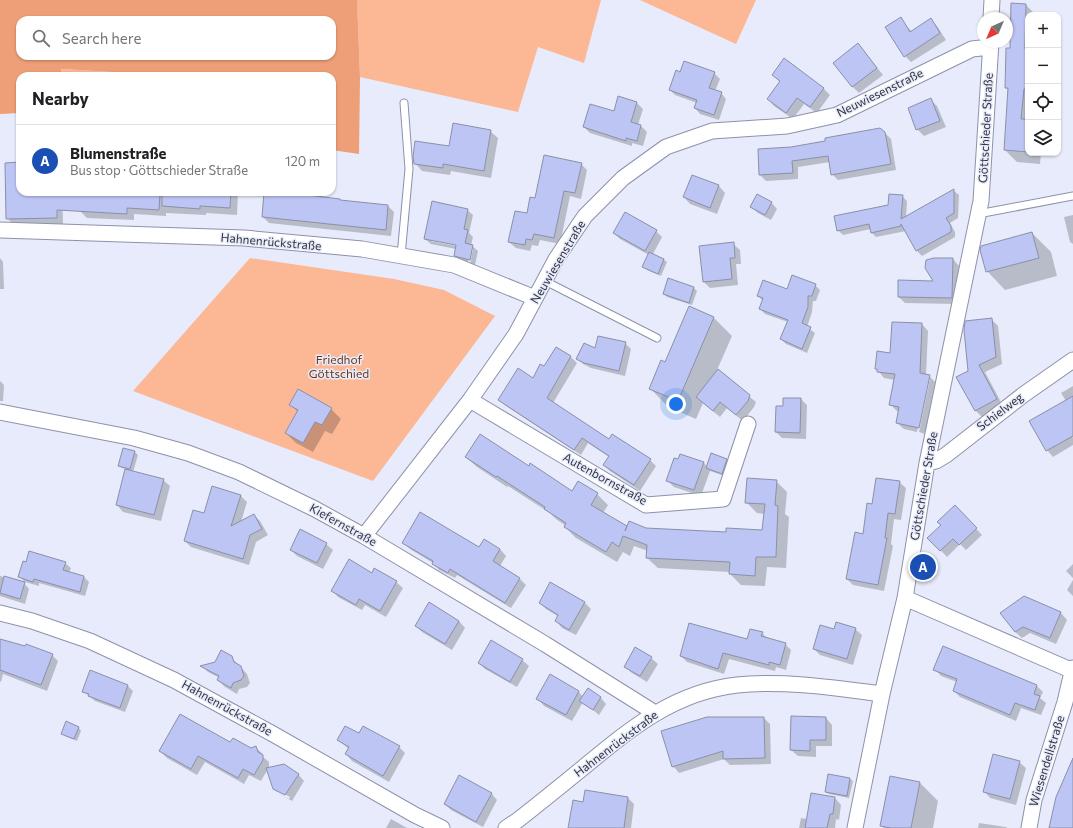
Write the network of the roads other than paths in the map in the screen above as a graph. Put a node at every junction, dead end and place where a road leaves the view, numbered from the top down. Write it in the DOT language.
graph roads {
  1 [pos="992,0"];
  2 [pos="991,12"];
  3 [pos="977,48"];
  4 [pos="990,48"];
  5 [pos="404,103"];
  6 [pos="1073,196"];
  7 [pos="978,214"];
  8 [pos="0,230"];
  9 [pos="401,256"];
  10 [pos="545,281"];
  11 [pos="535,298"];
  12 [pos="658,338"];
  13 [pos="1073,360"];
  14 [pos="470,400"];
  15 [pos="0,412"];
  16 [pos="748,424"];
  17 [pos="927,463"];
  18 [pos="364,536"];
  19 [pos="905,598"];
  20 [pos="0,612"];
  21 [pos="1073,670"];
  22 [pos="882,694"];
  23 [pos="654,713"];
  24 [pos="516,825"];
  25 [pos="442,828"];
  26 [pos="855,828"];
  27 [pos="1029,828"];
  1 -- 2 [label="street"];
  3 -- 10 [label="street, Neuwiesenstraße"];
  4 -- 7 [label="street, Göttschieder Straße"];
  5 -- 9 [label="lane"];
  6 -- 7 [label="lane"];
  7 -- 17 [label="street, Göttschieder Straße"];
  8 -- 9 [label="street, Hahnenrückstraße"];
  9 -- 11 [label="street, Hahnenrückstraße"];
  10 -- 11 [label="street, Neuwiesenstraße"];
  10 -- 12 [label="lane"];
  11 -- 14 [label="street, Neuwiesenstraße"];
  13 -- 17 [label="street, Schielweg"];
  14 -- 16 [label="street, Autenbornstraße"];
  14 -- 18 [label="street, Neuwiesenstraße"];
  15 -- 18 [label="street, Kiefernstraße"];
  17 -- 19 [label="street, Göttschieder Straße"];
  18 -- 23 [label="street, Kiefernstraße"];
  19 -- 21 [label="street"];
  19 -- 22 [label="street, Göttschieder Straße"];
  20 -- 25 [label="street, Hahnenrückstraße"];
  21 -- 27 [label="street, Wiesendellstraße"];
  22 -- 23 [label="street, Hahnenrückstraße"];
  22 -- 26 [label="street, Göttschieder Straße"];
  23 -- 24 [label="street, Hahnenrückstraße"];
}
